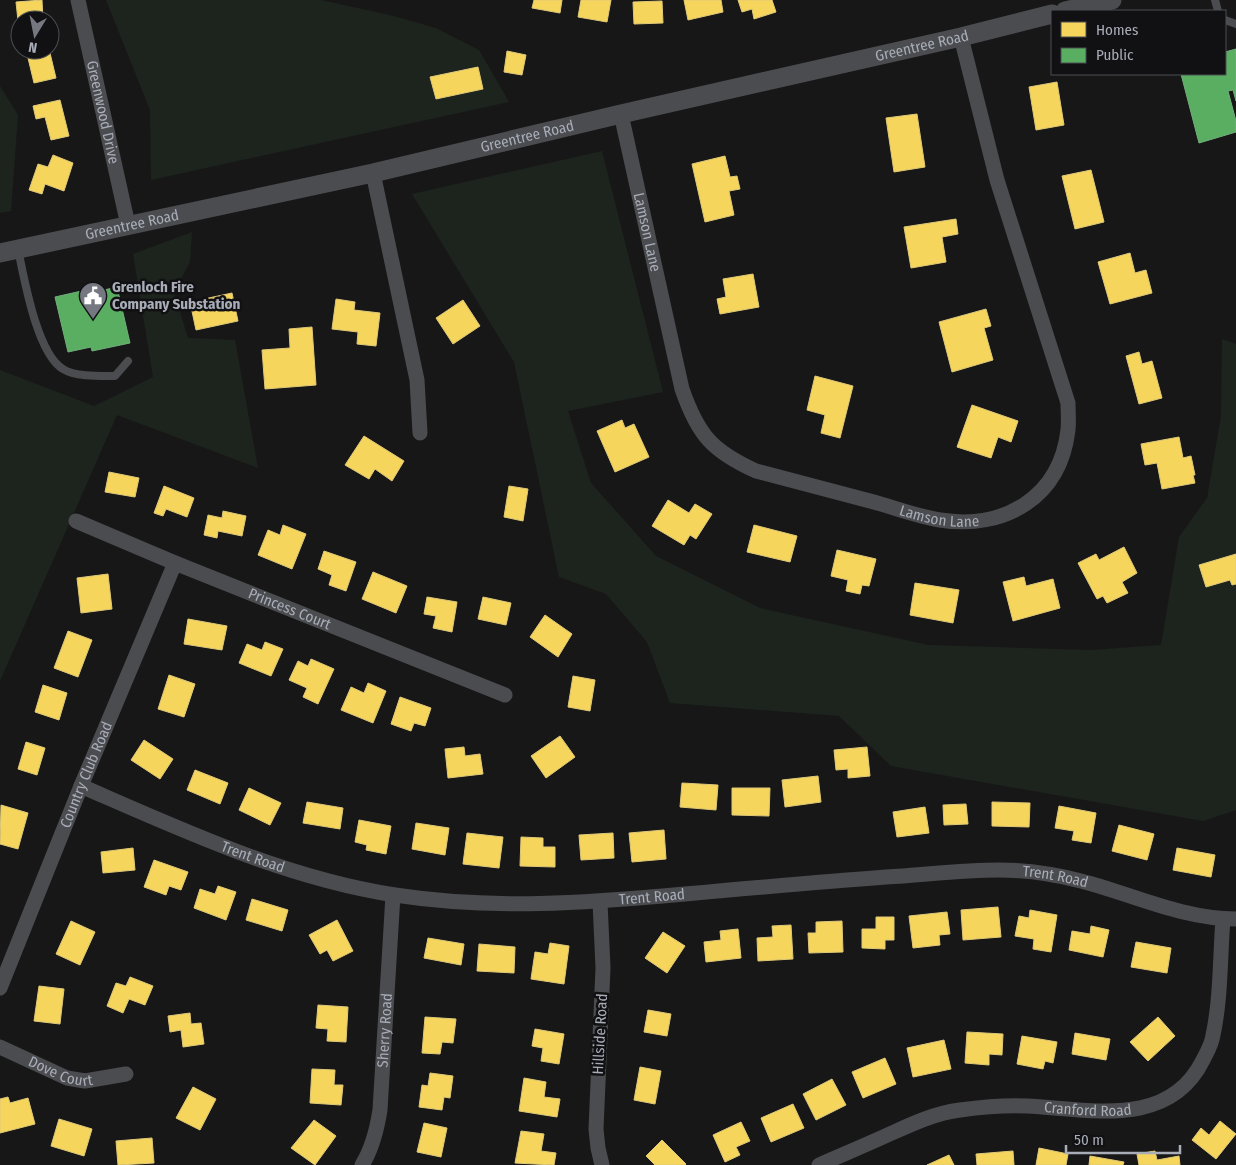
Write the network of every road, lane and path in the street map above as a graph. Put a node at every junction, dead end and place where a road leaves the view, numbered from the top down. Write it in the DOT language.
graph roads {
  1 [pos="78,0"];
  2 [pos="1112,0"];
  3 [pos="1074,6"];
  4 [pos="1051,14"];
  5 [pos="961,37"];
  6 [pos="621,114"];
  7 [pos="372,173"];
  8 [pos="128,225"];
  9 [pos="9,251"];
  10 [pos="128,361"];
  11 [pos="420,433"];
  12 [pos="76,521"];
  13 [pos="174,563"];
  14 [pos="504,695"];
  15 [pos="81,786"];
  16 [pos="393,894"];
  17 [pos="600,902"];
  18 [pos="1230,919"];
  19 [pos="0,988"];
  20 [pos="0,1047"];
  21 [pos="126,1074"];
  22 [pos="362,1165"];
  23 [pos="602,1165"];
  24 [pos="819,1165"];
  1 -- 8 [label="street, Greenwood Drive"];
  2 -- 3 [label="street"];
  4 -- 5 [label="street, Greentree Road"];
  5 -- 6 [label="street, Greentree Road"];
  5 -- 6 [label="street, Lamson Lane"];
  6 -- 7 [label="street, Greentree Road"];
  7 -- 8 [label="street, Greentree Road"];
  7 -- 11 [label="street"];
  8 -- 9 [label="street, Greentree Road"];
  9 -- 10 [label="lane"];
  12 -- 13 [label="street, Princess Court"];
  13 -- 14 [label="street, Princess Court"];
  13 -- 15 [label="street, Country Club Road"];
  15 -- 16 [label="street, Trent Road"];
  15 -- 19 [label="street, Country Club Road"];
  16 -- 17 [label="street, Trent Road"];
  16 -- 22 [label="street, Sherry Road"];
  17 -- 18 [label="street, Trent Road"];
  17 -- 23 [label="street, Hillside Road"];
  18 -- 24 [label="street, Cranford Road"];
  20 -- 21 [label="street, Dove Court"];
}
